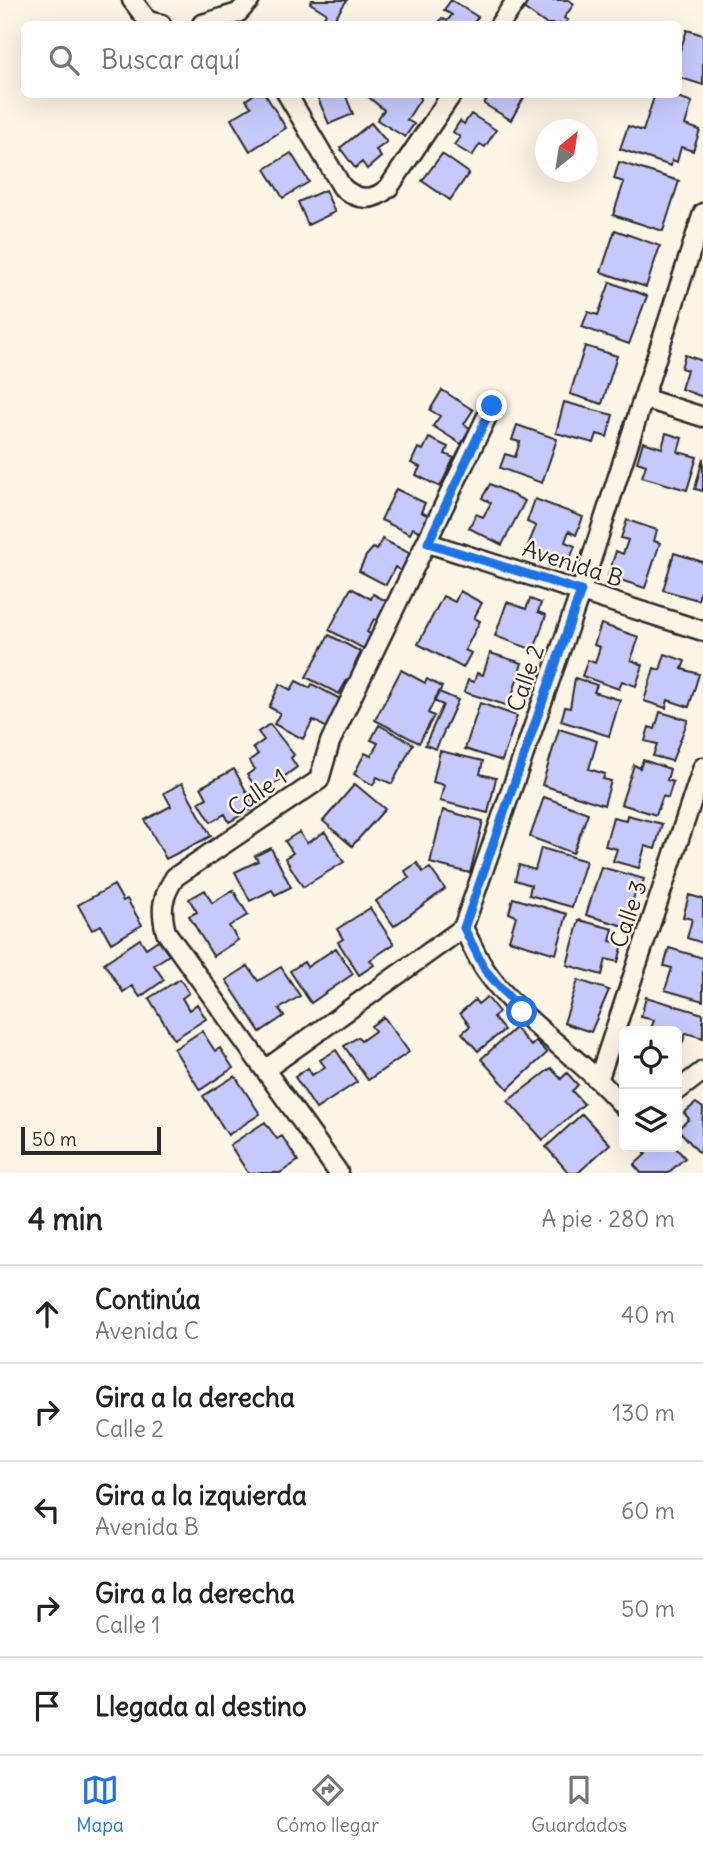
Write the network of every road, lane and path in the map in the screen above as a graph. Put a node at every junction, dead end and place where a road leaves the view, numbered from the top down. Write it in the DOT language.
graph roads {
  1 [pos="132,0"];
  2 [pos="517,0"];
  3 [pos="244,12"];
  4 [pos="148,21"];
  5 [pos="212,21"];
  6 [pos="502,21"];
  7 [pos="289,98"];
  8 [pos="449,98"];
  9 [pos="703,213"];
  10 [pos="643,398"];
  11 [pos="492,406"];
  12 [pos="703,417"];
  13 [pos="428,543"];
  14 [pos="581,591"];
  15 [pos="703,631"];
  16 [pos="703,767"];
  17 [pos="464,928"];
  18 [pos="266,1069"];
  19 [pos="703,1071"];
  20 [pos="599,1078"];
  21 [pos="680,1089"];
  22 [pos="619,1101"];
  23 [pos="338,1172"];
  1 -- 4 [label="street"];
  2 -- 6 [label="street"];
  3 -- 5 [label="street"];
  7 -- 8 [label="street"];
  9 -- 10 [label="street, Calle 2"];
  10 -- 12 [label="street"];
  10 -- 14 [label="street, Calle 2"];
  11 -- 13 [label="street, Calle 1"];
  13 -- 14 [label="street, Avenida B"];
  13 -- 18 [label="street, Calle 1"];
  14 -- 15 [label="street, Avenida B"];
  14 -- 17 [label="street, Calle 2"];
  16 -- 20 [label="street, Calle 3"];
  17 -- 18 [label="street"];
  17 -- 20 [label="street"];
  18 -- 23 [label="street, Calle 1"];
  19 -- 21 [label="street"];
  20 -- 22 [label="street"];
}
